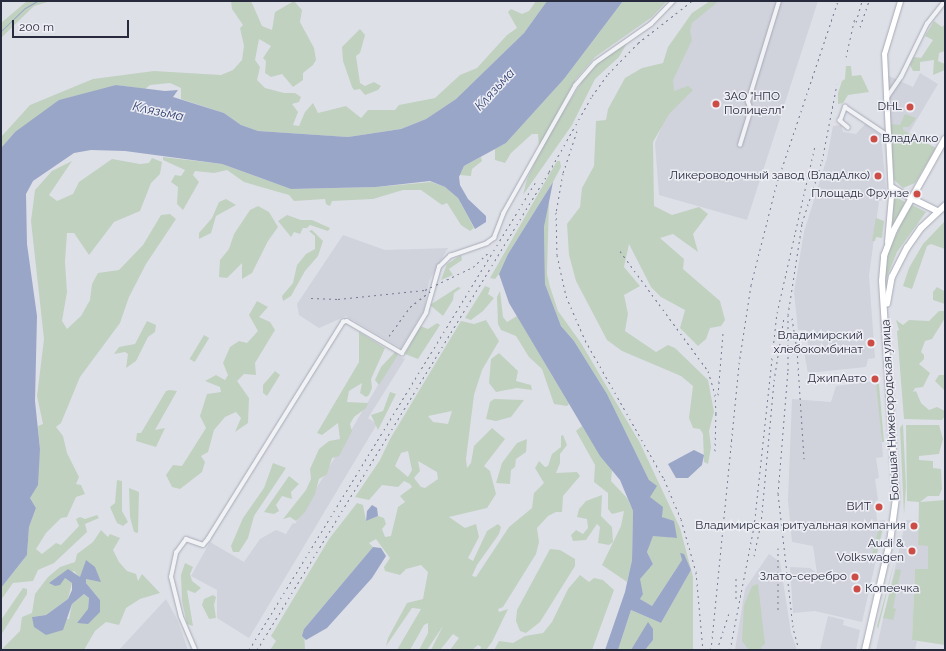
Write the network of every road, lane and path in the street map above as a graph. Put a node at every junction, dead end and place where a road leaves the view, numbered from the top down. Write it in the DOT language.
graph roads {
  1 [pos="673,1"];
  2 [pos="779,1"];
  3 [pos="900,1"];
  4 [pos="945,1"];
  5 [pos="885,100"];
  6 [pos="848,128"];
  7 [pos="887,135"];
  8 [pos="945,138"];
  9 [pos="740,145"];
  10 [pos="891,186"];
  11 [pos="911,198"];
  12 [pos="945,206"];
  13 [pos="938,211"];
  14 [pos="887,245"];
  15 [pos="886,310"];
  16 [pos="195,650"];
  17 [pos="865,650"];
  1 -- 16 [label="street"];
  2 -- 9 [label="street"];
  3 -- 5 [label="main road"];
  4 -- 5 [label="street"];
  5 -- 7 [label="main road"];
  6 -- 7 [label="street"];
  7 -- 10 [label="main road"];
  8 -- 11 [label="main road, Большая Нижегородская улица"];
  10 -- 11 [label="main road"];
  10 -- 14 [label="main road"];
  11 -- 13 [label="main road"];
  11 -- 14 [label="main road, Большая Нижегородская улица"];
  12 -- 13 [label="main road, Большая Нижегородская улица"];
  13 -- 15 [label="main road, Большая Нижегородская улица"];
  14 -- 15 [label="main road, Большая Нижегородская улица"];
  15 -- 17 [label="main road, Большая Нижегородская улица"];
}
